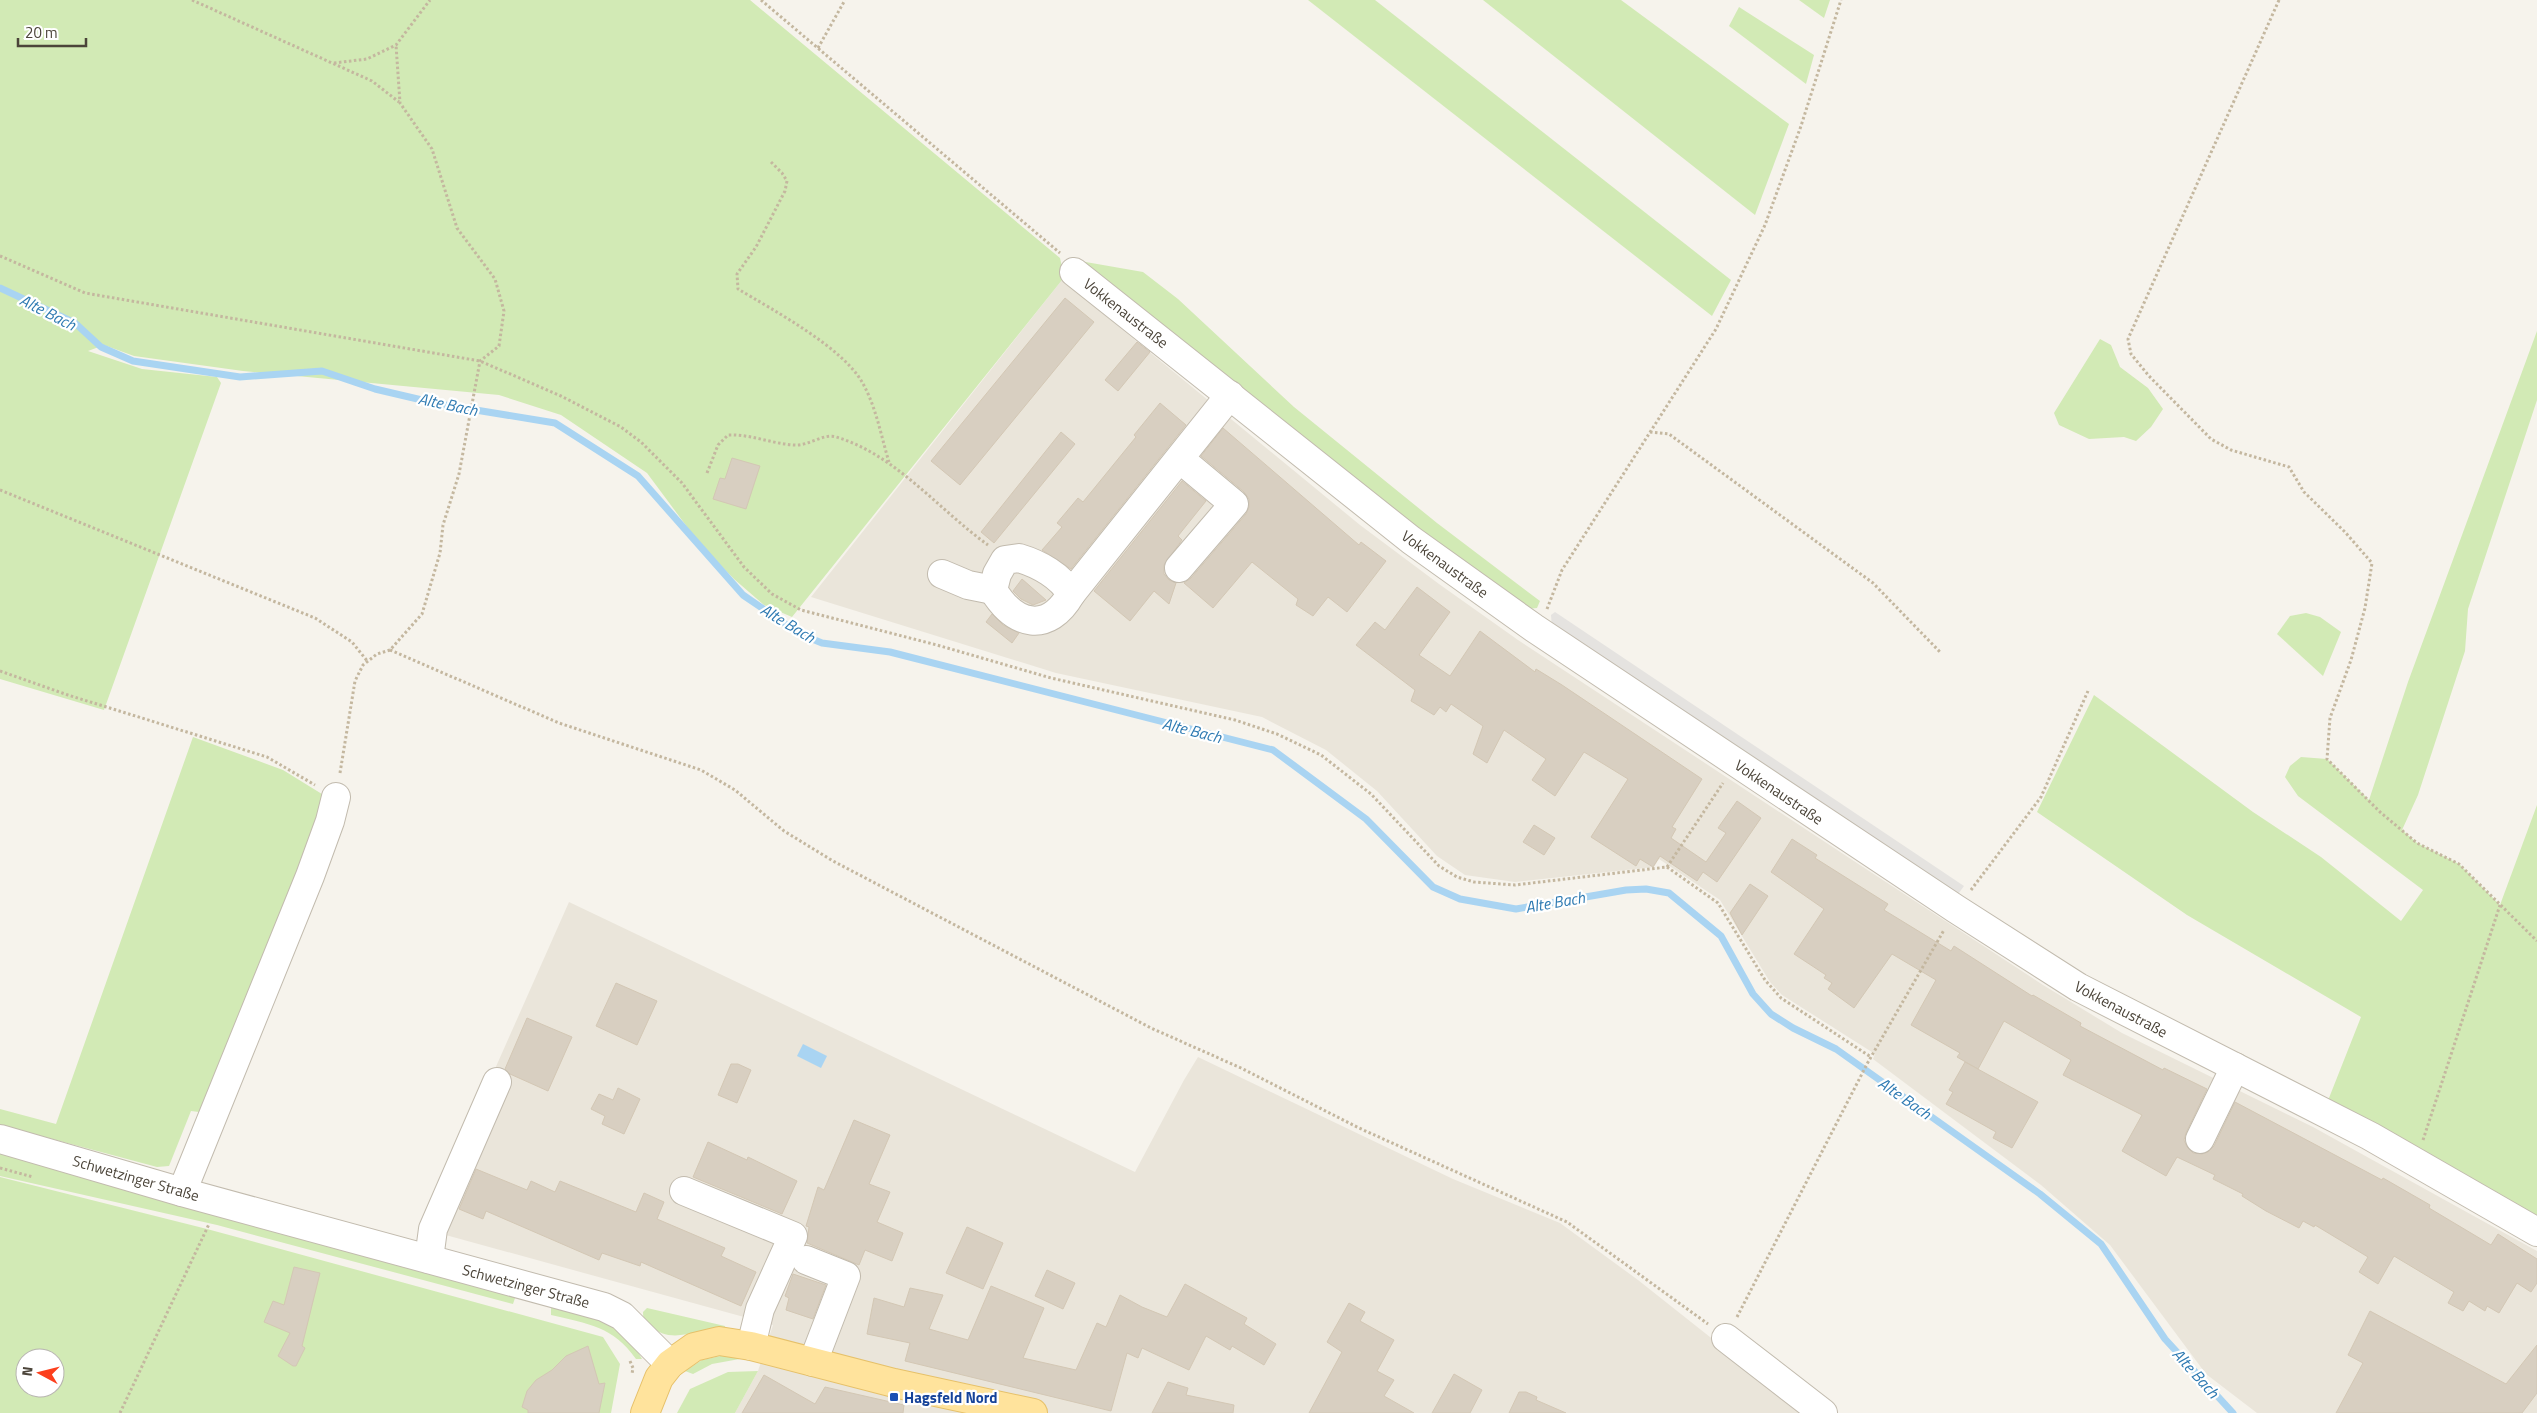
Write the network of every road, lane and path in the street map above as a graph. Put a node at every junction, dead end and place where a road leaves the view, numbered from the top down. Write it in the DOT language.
graph roads {
  1 [pos="192,0"];
  2 [pos="430,0"];
  3 [pos="761,0"];
  4 [pos="845,0"];
  5 [pos="1841,0"];
  6 [pos="2279,0"];
  7 [pos="396,45"];
  8 [pos="818,48"];
  9 [pos="332,63"];
  10 [pos="400,103"];
  11 [pos="771,162"];
  12 [pos="0,256"];
  13 [pos="1074,272"];
  14 [pos="480,361"];
  15 [pos="1230,395"];
  16 [pos="1650,432"];
  17 [pos="1180,459"];
  18 [pos="889,462"];
  19 [pos="707,473"];
  20 [pos="0,490"];
  21 [pos="1005,560"];
  22 [pos="1179,568"];
  23 [pos="942,574"];
  24 [pos="993,590"];
  25 [pos="1071,594"];
  26 [pos="1534,628"];
  27 [pos="390,650"];
  28 [pos="1940,652"];
  29 [pos="368,662"];
  30 [pos="0,671"];
  31 [pos="2088,691"];
  32 [pos="1736,763"];
  33 [pos="336,798"];
  34 [pos="1667,868"];
  35 [pos="2500,905"];
  36 [pos="1956,909"];
  37 [pos="2537,941"];
  38 [pos="1871,1057"];
  39 [pos="2235,1067"];
  40 [pos="497,1082"];
  41 [pos="2200,1138"];
  42 [pos="0,1139"];
  43 [pos="2416,1162"];
  44 [pos="684,1191"];
  45 [pos="182,1192"];
  46 [pos="219,1202"];
  47 [pos="2537,1232"];
  48 [pos="429,1259"];
  49 [pos="806,1260"];
  50 [pos="1726,1338"];
  51 [pos="751,1346"];
  52 [pos="814,1362"];
  53 [pos="670,1364"];
  54 [pos="120,1413"];
  55 [pos="646,1413"];
  56 [pos="1033,1413"];
  57 [pos="1823,1413"];
  1 -- 9 [label="path"];
  2 -- 7 [label="path"];
  3 -- 8 [label="path"];
  4 -- 8 [label="path"];
  5 -- 16 [label="path"];
  6 -- 35 [label="path"];
  7 -- 9 [label="path"];
  7 -- 10 [label="path"];
  8 -- 13 [label="path"];
  9 -- 10 [label="path"];
  10 -- 14 [label="path"];
  11 -- 18 [label="path"];
  12 -- 14 [label="path"];
  13 -- 15 [label="street, Vokkenaustraße"];
  14 -- 27 [label="path"];
  14 -- 34 [label="path"];
  15 -- 17 [label="street"];
  15 -- 26 [label="street, Vokkenaustraße"];
  16 -- 26 [label="path"];
  16 -- 28 [label="path"];
  17 -- 22 [label="street"];
  17 -- 25 [label="street"];
  18 -- 19 [label="path"];
  18 -- 21 [label="path"];
  20 -- 29 [label="path"];
  21 -- 24 [label="street"];
  21 -- 25 [label="street"];
  23 -- 24 [label="street"];
  24 -- 25 [label="street"];
  26 -- 32 [label="street, Vokkenaustraße"];
  27 -- 29 [label="path"];
  27 -- 50 [label="path"];
  29 -- 33 [label="path"];
  30 -- 33 [label="path"];
  31 -- 36 [label="path"];
  32 -- 34 [label="path"];
  32 -- 36 [label="street, Vokkenaustraße"];
  33 -- 45 [label="street"];
  34 -- 38 [label="path"];
  35 -- 37 [label="path"];
  35 -- 43 [label="path"];
  36 -- 38 [label="path"];
  36 -- 39 [label="street, Vokkenaustraße"];
  38 -- 50 [label="path"];
  39 -- 41 [label="street"];
  39 -- 43 [label="street, Vokkenaustraße"];
  40 -- 48 [label="street"];
  42 -- 45 [label="street, Schwetzinger Straße"];
  43 -- 47 [label="street, Vokkenaustraße"];
  44 -- 51 [label="street"];
  45 -- 46 [label="street, Schwetzinger Straße"];
  46 -- 48 [label="street, Schwetzinger Straße"];
  46 -- 54 [label="path"];
  48 -- 53 [label="street, Schwetzinger Straße"];
  49 -- 52 [label="street"];
  50 -- 57 [label="street"];
  51 -- 52 [label="main road"];
  51 -- 53 [label="main road"];
  52 -- 56 [label="main road"];
  53 -- 55 [label="main road"];
}
